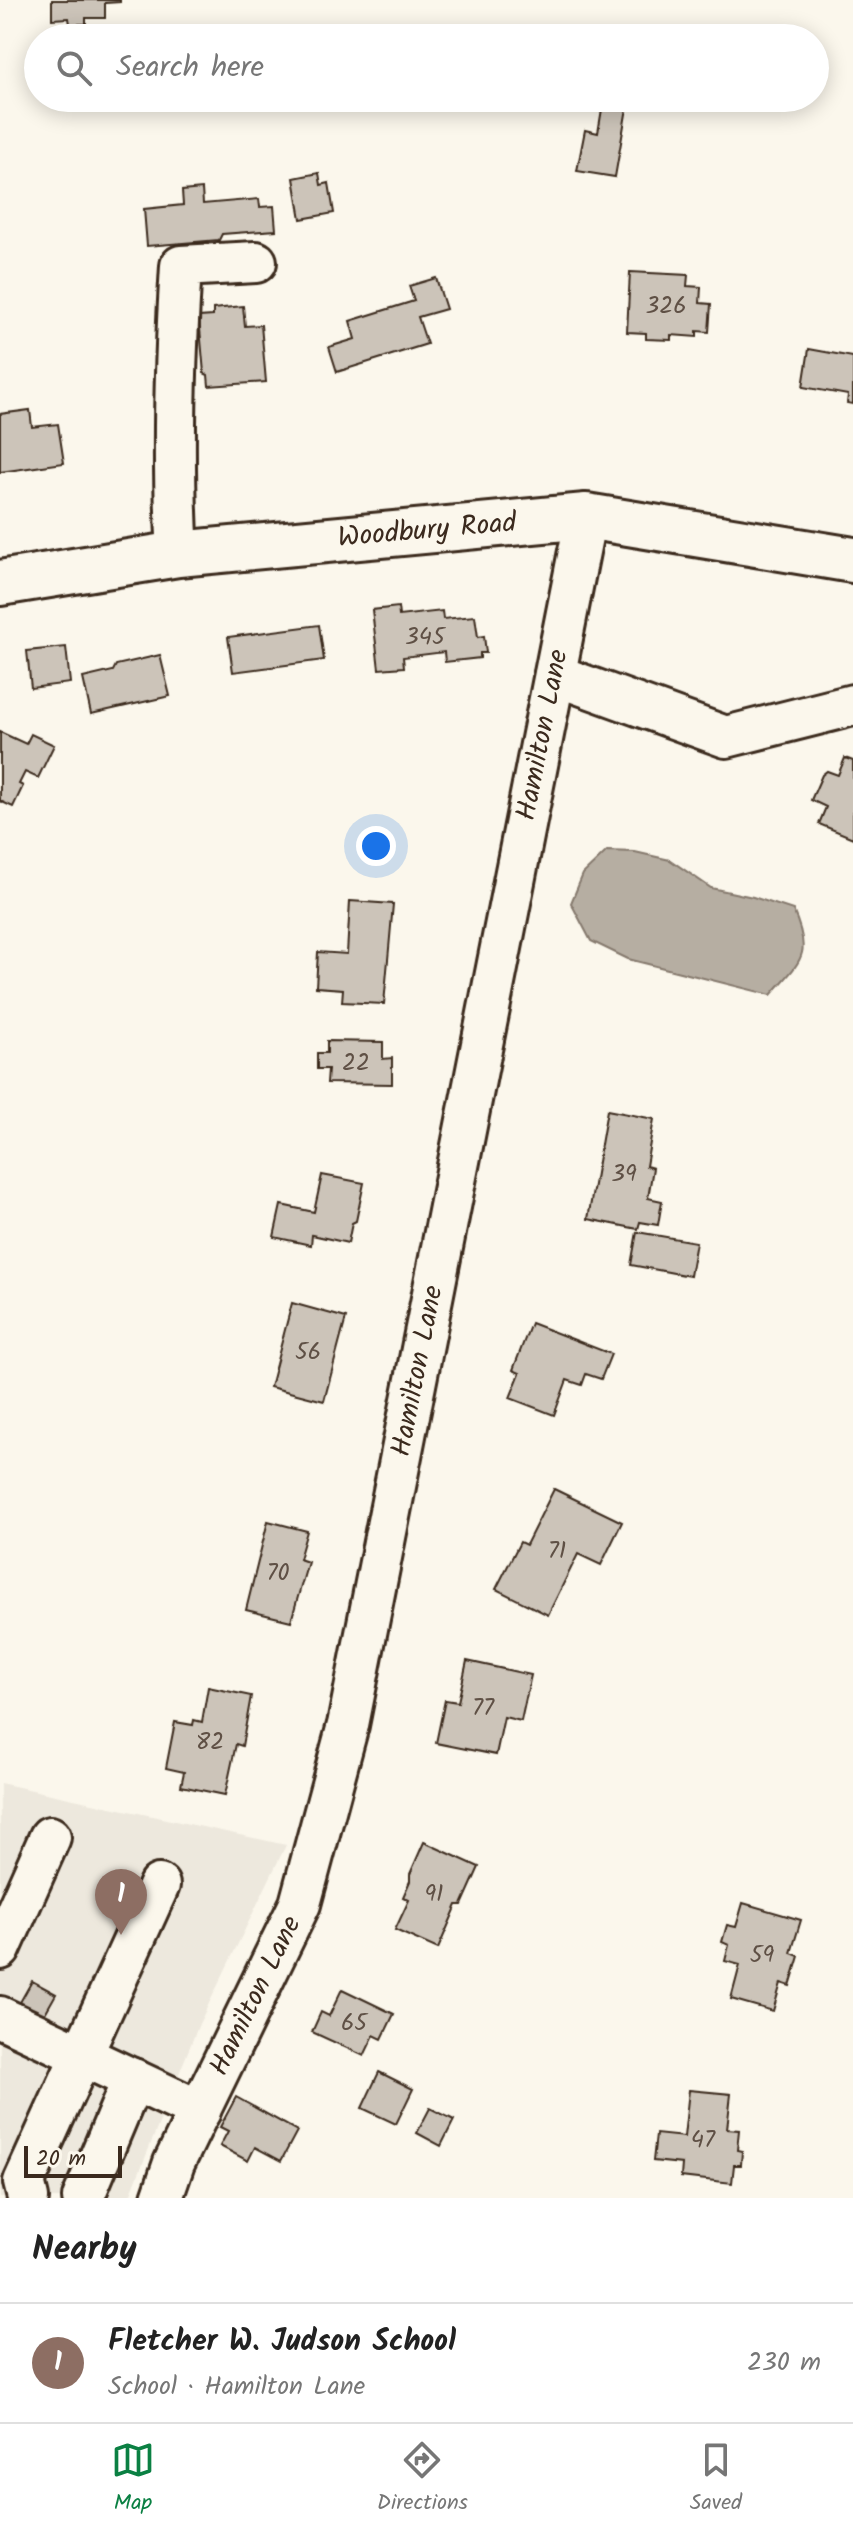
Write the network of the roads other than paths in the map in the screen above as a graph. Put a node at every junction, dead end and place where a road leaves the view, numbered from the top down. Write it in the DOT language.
graph roads {
  1 [pos="256,262"];
  2 [pos="586,516"];
  3 [pos="178,554"];
  4 [pos="853,560"];
  5 [pos="0,583"];
  6 [pos="555,675"];
  7 [pos="853,705"];
  8 [pos="50,1837"];
  9 [pos="159,1885"];
  10 [pos="0,1949"];
  11 [pos="0,2017"];
  12 [pos="80,2055"];
  13 [pos="133,2079"];
  14 [pos="200,2111"];
  15 [pos="28,2198"];
  16 [pos="83,2198"];
  17 [pos="162,2198"];
  1 -- 3 [label="street"];
  2 -- 3 [label="main road, Woodbury Road"];
  2 -- 4 [label="main road, Woodbury Road"];
  2 -- 6 [label="street, Hamilton Lane"];
  3 -- 5 [label="main road, Woodbury Road"];
  6 -- 7 [label="street"];
  6 -- 14 [label="street, Hamilton Lane"];
  8 -- 10 [label="street"];
  9 -- 12 [label="street"];
  11 -- 12 [label="street"];
  12 -- 13 [label="street"];
  12 -- 15 [label="street"];
  13 -- 14 [label="street"];
  13 -- 16 [label="street"];
  14 -- 17 [label="street, Hamilton Lane"];
}
